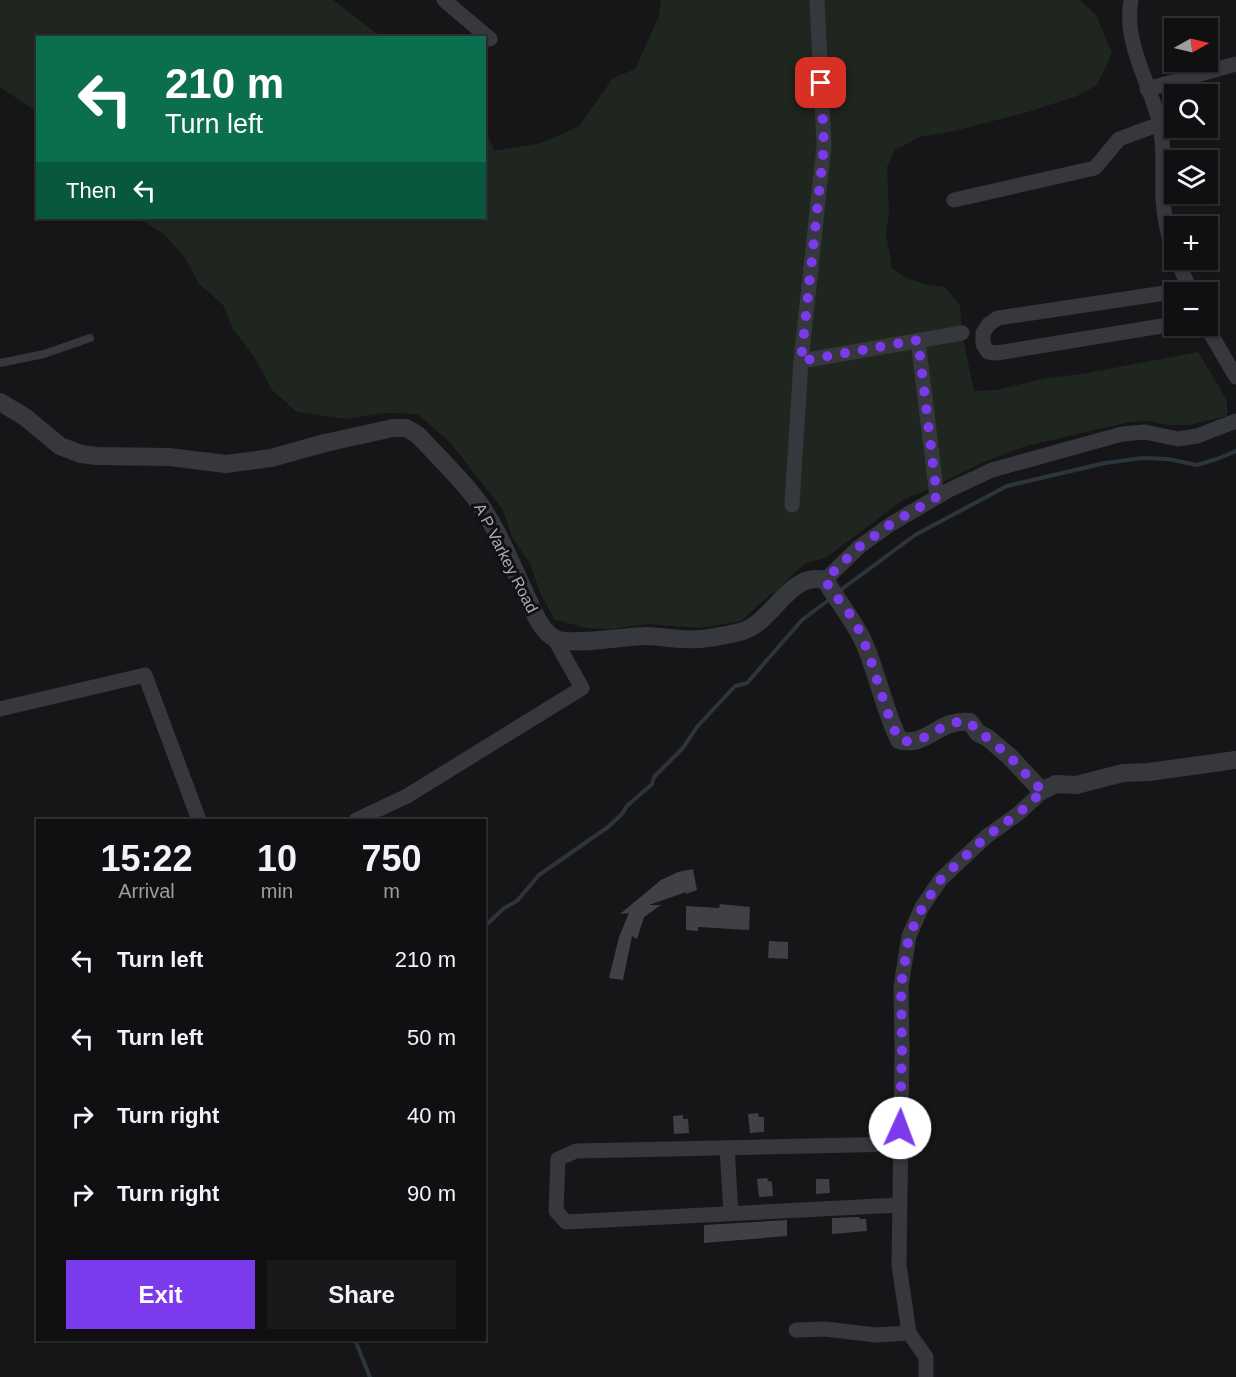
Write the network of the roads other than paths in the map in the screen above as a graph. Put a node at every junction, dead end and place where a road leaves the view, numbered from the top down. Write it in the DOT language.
graph roads {
  1 [pos="444,0"];
  2 [pos="817,0"];
  3 [pos="1131,0"];
  4 [pos="490,39"];
  5 [pos="1236,64"];
  6 [pos="1147,89"];
  7 [pos="1160,124"];
  8 [pos="954,200"];
  9 [pos="1165,216"];
  10 [pos="1164,293"];
  11 [pos="1164,326"];
  12 [pos="962,333"];
  13 [pos="1212,336"];
  14 [pos="90,338"];
  15 [pos="918,340"];
  16 [pos="801,361"];
  17 [pos="0,363"];
  18 [pos="1236,377"];
  19 [pos="0,402"];
  20 [pos="1236,421"];
  21 [pos="937,497"];
  22 [pos="792,505"];
  23 [pos="828,588"];
  24 [pos="554,638"];
  25 [pos="0,709"];
  26 [pos="1236,760"];
  27 [pos="1044,790"];
  28 [pos="199,819"];
  29 [pos="358,819"];
  30 [pos="900,1144"];
  31 [pos="727,1148"];
  32 [pos="899,1205"];
  33 [pos="731,1213"];
  34 [pos="796,1330"];
  35 [pos="909,1333"];
  36 [pos="926,1377"];
  1 -- 4 [label="street"];
  2 -- 16 [label="street"];
  3 -- 6 [label="street"];
  5 -- 6 [label="street"];
  6 -- 7 [label="street"];
  7 -- 8 [label="street"];
  7 -- 9 [label="street"];
  10 -- 11 [label="street"];
  12 -- 15 [label="street"];
  13 -- 18 [label="street"];
  14 -- 17 [label="lane"];
  15 -- 16 [label="street"];
  15 -- 21 [label="street"];
  16 -- 22 [label="street"];
  19 -- 24 [label="street, A P Varkey Road"];
  20 -- 21 [label="street"];
  21 -- 23 [label="street"];
  23 -- 24 [label="street"];
  23 -- 27 [label="street"];
  24 -- 29 [label="street"];
  25 -- 28 [label="street"];
  26 -- 27 [label="street"];
  27 -- 30 [label="street"];
  30 -- 31 [label="street"];
  30 -- 32 [label="street"];
  31 -- 33 [label="street"];
  31 -- 33 [label="street"];
  32 -- 33 [label="street"];
  32 -- 35 [label="street"];
  34 -- 35 [label="street"];
  35 -- 36 [label="street"];
}
